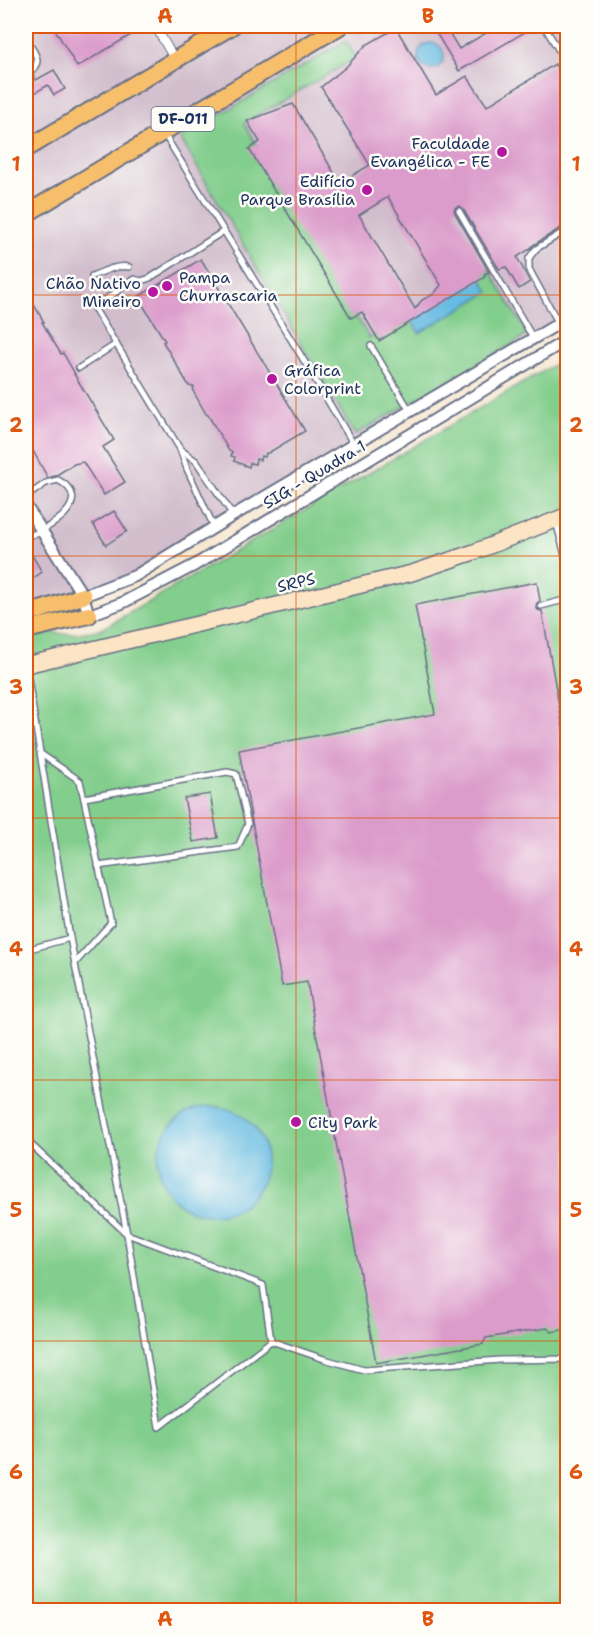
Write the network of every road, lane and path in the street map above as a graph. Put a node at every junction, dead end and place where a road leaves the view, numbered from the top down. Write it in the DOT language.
graph roads {
  1 [pos="155,26"];
  2 [pos="231,26"];
  3 [pos="340,26"];
  4 [pos="544,26"];
  5 [pos="26,39"];
  6 [pos="175,60"];
  7 [pos="567,64"];
  8 [pos="26,75"];
  9 [pos="163,132"];
  10 [pos="26,149"];
  11 [pos="459,211"];
  12 [pos="26,214"];
  13 [pos="567,229"];
  14 [pos="224,231"];
  15 [pos="129,267"];
  16 [pos="92,276"];
  17 [pos="563,321"];
  18 [pos="532,338"];
  19 [pos="567,339"];
  20 [pos="116,344"];
  21 [pos="371,346"];
  22 [pos="79,368"];
  23 [pos="410,411"];
  24 [pos="354,445"];
  25 [pos="180,449"];
  26 [pos="26,497"];
  27 [pos="26,506"];
  28 [pos="234,515"];
  29 [pos="562,517"];
  30 [pos="214,527"];
  31 [pos="41,531"];
  32 [pos="26,537"];
  33 [pos="567,567"];
  34 [pos="82,596"];
  35 [pos="567,600"];
  36 [pos="541,606"];
  37 [pos="26,612"];
  38 [pos="89,615"];
  39 [pos="26,630"];
  40 [pos="26,665"];
  41 [pos="41,754"];
  42 [pos="84,798"];
  43 [pos="99,866"];
  44 [pos="70,938"];
  45 [pos="26,950"];
  46 [pos="75,963"];
  47 [pos="26,1140"];
  48 [pos="127,1234"];
  49 [pos="271,1341"];
  50 [pos="567,1359"];
  1 -- 6 [label="street"];
  2 -- 6 [label="main road"];
  3 -- 9 [label="main road, DF-011"];
  4 -- 7 [label="lane"];
  5 -- 8 [label="lane"];
  6 -- 10 [label="main road"];
  9 -- 12 [label="main road, DF-011"];
  9 -- 14 [label="lane"];
  11 -- 18 [label="lane"];
  13 -- 17 [label="lane"];
  14 -- 20 [label="lane"];
  14 -- 24 [label="lane"];
  15 -- 16 [label="lane"];
  17 -- 18 [label="street, SIG - Quadra 1"];
  18 -- 23 [label="street, SIG - Quadra 1"];
  19 -- 38 [label="street, SIG - Quadra 1"];
  20 -- 22 [label="lane"];
  20 -- 25 [label="lane"];
  21 -- 23 [label="lane"];
  23 -- 24 [label="street, SIG - Quadra 1"];
  24 -- 28 [label="street, SIG - Quadra 1"];
  25 -- 28 [label="lane"];
  25 -- 30 [label="lane"];
  26 -- 31 [label="lane"];
  27 -- 31 [label="street"];
  28 -- 30 [label="street, SIG - Quadra 1"];
  29 -- 33 [label="lane"];
  29 -- 40 [label="main road, SRPS"];
  30 -- 34 [label="street, SIG - Quadra 1"];
  31 -- 32 [label="lane"];
  31 -- 34 [label="street"];
  34 -- 37 [label="main road"];
  34 -- 38 [label="street"];
  35 -- 36 [label="lane"];
  38 -- 39 [label="main road"];
  40 -- 41 [label="lane"];
  41 -- 42 [label="lane"];
  41 -- 44 [label="lane"];
  42 -- 43 [label="lane"];
  42 -- 43 [label="lane"];
  43 -- 46 [label="lane"];
  44 -- 45 [label="lane"];
  44 -- 46 [label="lane"];
  46 -- 48 [label="lane"];
  47 -- 48 [label="lane"];
  48 -- 49 [label="lane"];
  48 -- 49 [label="lane"];
  49 -- 50 [label="lane"];
}
